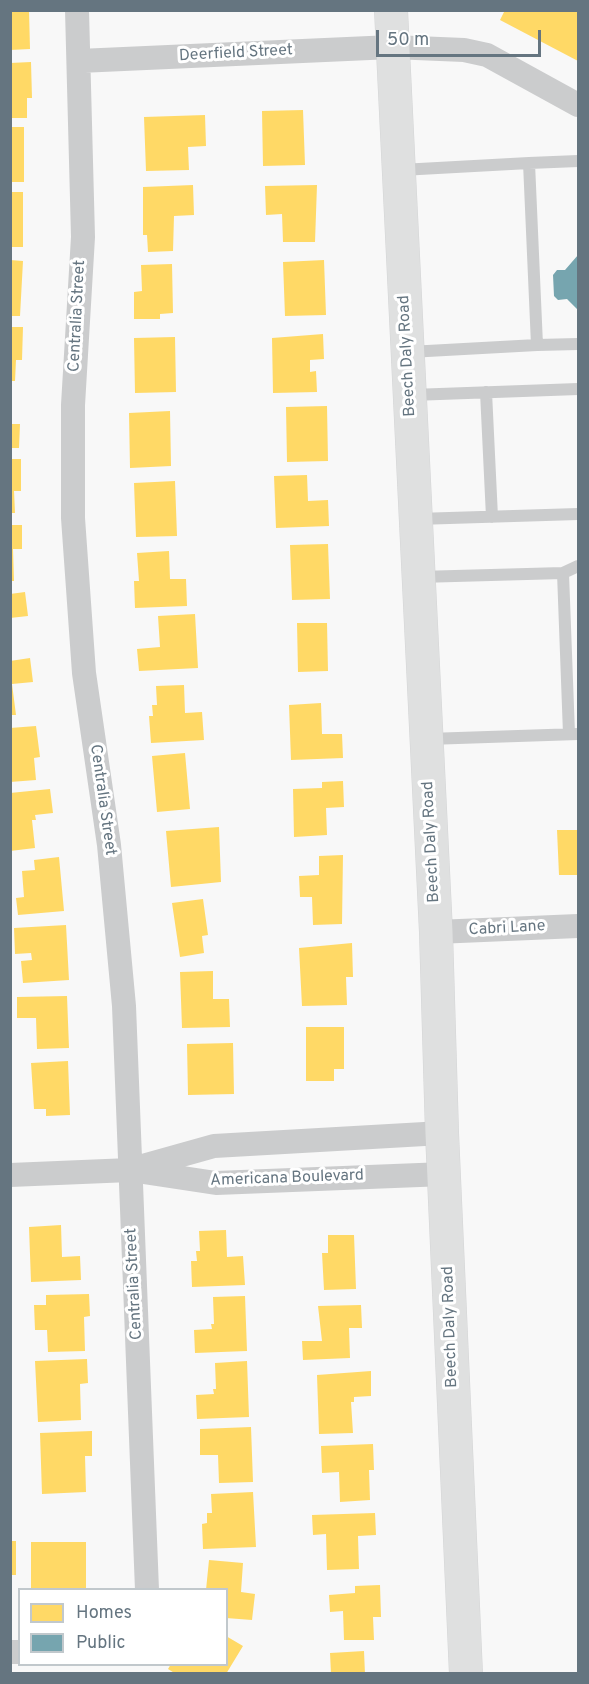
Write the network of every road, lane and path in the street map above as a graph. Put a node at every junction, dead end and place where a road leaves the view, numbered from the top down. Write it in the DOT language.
graph roads {
  1 [pos="77,10"];
  2 [pos="391,10"];
  3 [pos="392,47"];
  4 [pos="79,61"];
  5 [pos="579,105"];
  6 [pos="579,160"];
  7 [pos="529,163"];
  8 [pos="398,170"];
  9 [pos="579,344"];
  10 [pos="537,345"];
  11 [pos="407,352"];
  12 [pos="579,389"];
  13 [pos="486,392"];
  14 [pos="410,395"];
  15 [pos="579,514"];
  16 [pos="492,517"];
  17 [pos="416,519"];
  18 [pos="579,566"];
  19 [pos="563,573"];
  20 [pos="419,577"];
  21 [pos="574,734"];
  22 [pos="427,739"];
  23 [pos="579,926"];
  24 [pos="436,932"];
  25 [pos="442,1133"];
  26 [pos="130,1170"];
  27 [pos="445,1174"];
  28 [pos="10,1175"];
  29 [pos="147,1588"];
  30 [pos="466,1674"];
  1 -- 4 [label="street, Centralia Street"];
  2 -- 3 [label="main road, Beech Daly Road"];
  3 -- 4 [label="street, Deerfield Street"];
  3 -- 5 [label="street, Deerfield Street"];
  3 -- 8 [label="main road, Beech Daly Road"];
  4 -- 26 [label="street, Centralia Street"];
  6 -- 7 [label="lane"];
  7 -- 8 [label="lane"];
  7 -- 10 [label="lane"];
  8 -- 11 [label="main road, Beech Daly Road"];
  9 -- 10 [label="lane"];
  10 -- 11 [label="lane"];
  11 -- 14 [label="main road, Beech Daly Road"];
  12 -- 13 [label="lane"];
  13 -- 14 [label="lane"];
  13 -- 16 [label="lane"];
  14 -- 17 [label="main road, Beech Daly Road"];
  15 -- 16 [label="lane"];
  16 -- 17 [label="lane"];
  17 -- 20 [label="main road, Beech Daly Road"];
  18 -- 19 [label="lane"];
  19 -- 20 [label="lane"];
  19 -- 21 [label="lane"];
  20 -- 22 [label="main road, Beech Daly Road"];
  21 -- 22 [label="lane"];
  22 -- 24 [label="main road, Beech Daly Road"];
  23 -- 24 [label="street, Cabri Lane"];
  24 -- 25 [label="main road, Beech Daly Road"];
  25 -- 26 [label="street, Americana Boulevard"];
  25 -- 27 [label="main road, Beech Daly Road"];
  26 -- 27 [label="street, Americana Boulevard"];
  26 -- 28 [label="street, Americana Boulevard"];
  26 -- 29 [label="street, Centralia Street"];
  27 -- 30 [label="main road, Beech Daly Road"];
}
